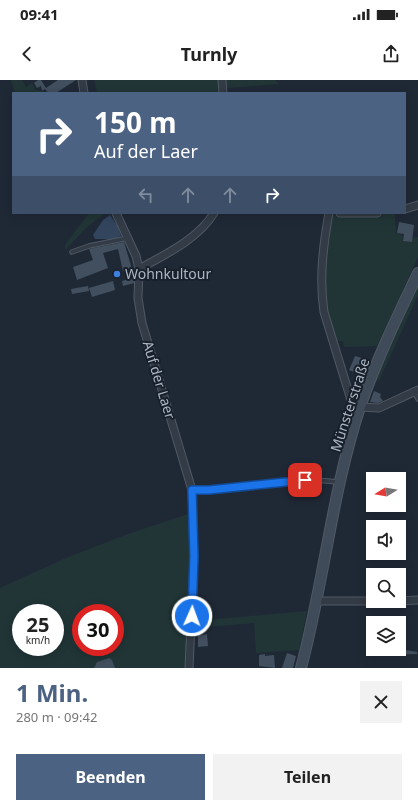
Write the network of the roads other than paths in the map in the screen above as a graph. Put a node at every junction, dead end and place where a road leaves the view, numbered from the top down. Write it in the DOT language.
graph roads {
  1 [pos="82,80"];
  2 [pos="222,80"];
  3 [pos="84,92"];
  4 [pos="223,92"];
  5 [pos="418,205"];
  6 [pos="406,208"];
  7 [pos="116,214"];
  8 [pos="213,214"];
  9 [pos="329,214"];
  10 [pos="128,238"];
  11 [pos="72,252"];
  12 [pos="140,268"];
  13 [pos="418,273"];
  14 [pos="416,391"];
  15 [pos="418,399"];
  16 [pos="360,407"];
  17 [pos="341,482"];
  18 [pos="192,490"];
  19 [pos="406,600"];
  20 [pos="418,600"];
  21 [pos="318,601"];
  22 [pos="366,601"];
  23 [pos="189,668"];
  24 [pos="301,668"];
  1 -- 3 [label="street"];
  2 -- 4 [label="street"];
  5 -- 6 [label="street"];
  7 -- 10 [label="street, Auf der Laer"];
  8 -- 12 [label="street"];
  9 -- 16 [label="street"];
  10 -- 11 [label="lane"];
  10 -- 12 [label="street, Auf der Laer"];
  12 -- 18 [label="street, Auf der Laer"];
  13 -- 16 [label="main road, Münsterstraße"];
  14 -- 15 [label="lane"];
  14 -- 16 [label="street"];
  16 -- 17 [label="main road, Münsterstraße"];
  17 -- 18 [label="lane"];
  17 -- 21 [label="main road, Münsterstraße"];
  18 -- 23 [label="street, Auf der Laer"];
  19 -- 20 [label="street"];
  21 -- 22 [label="street"];
  21 -- 24 [label="main road, Münsterstraße"];
}
